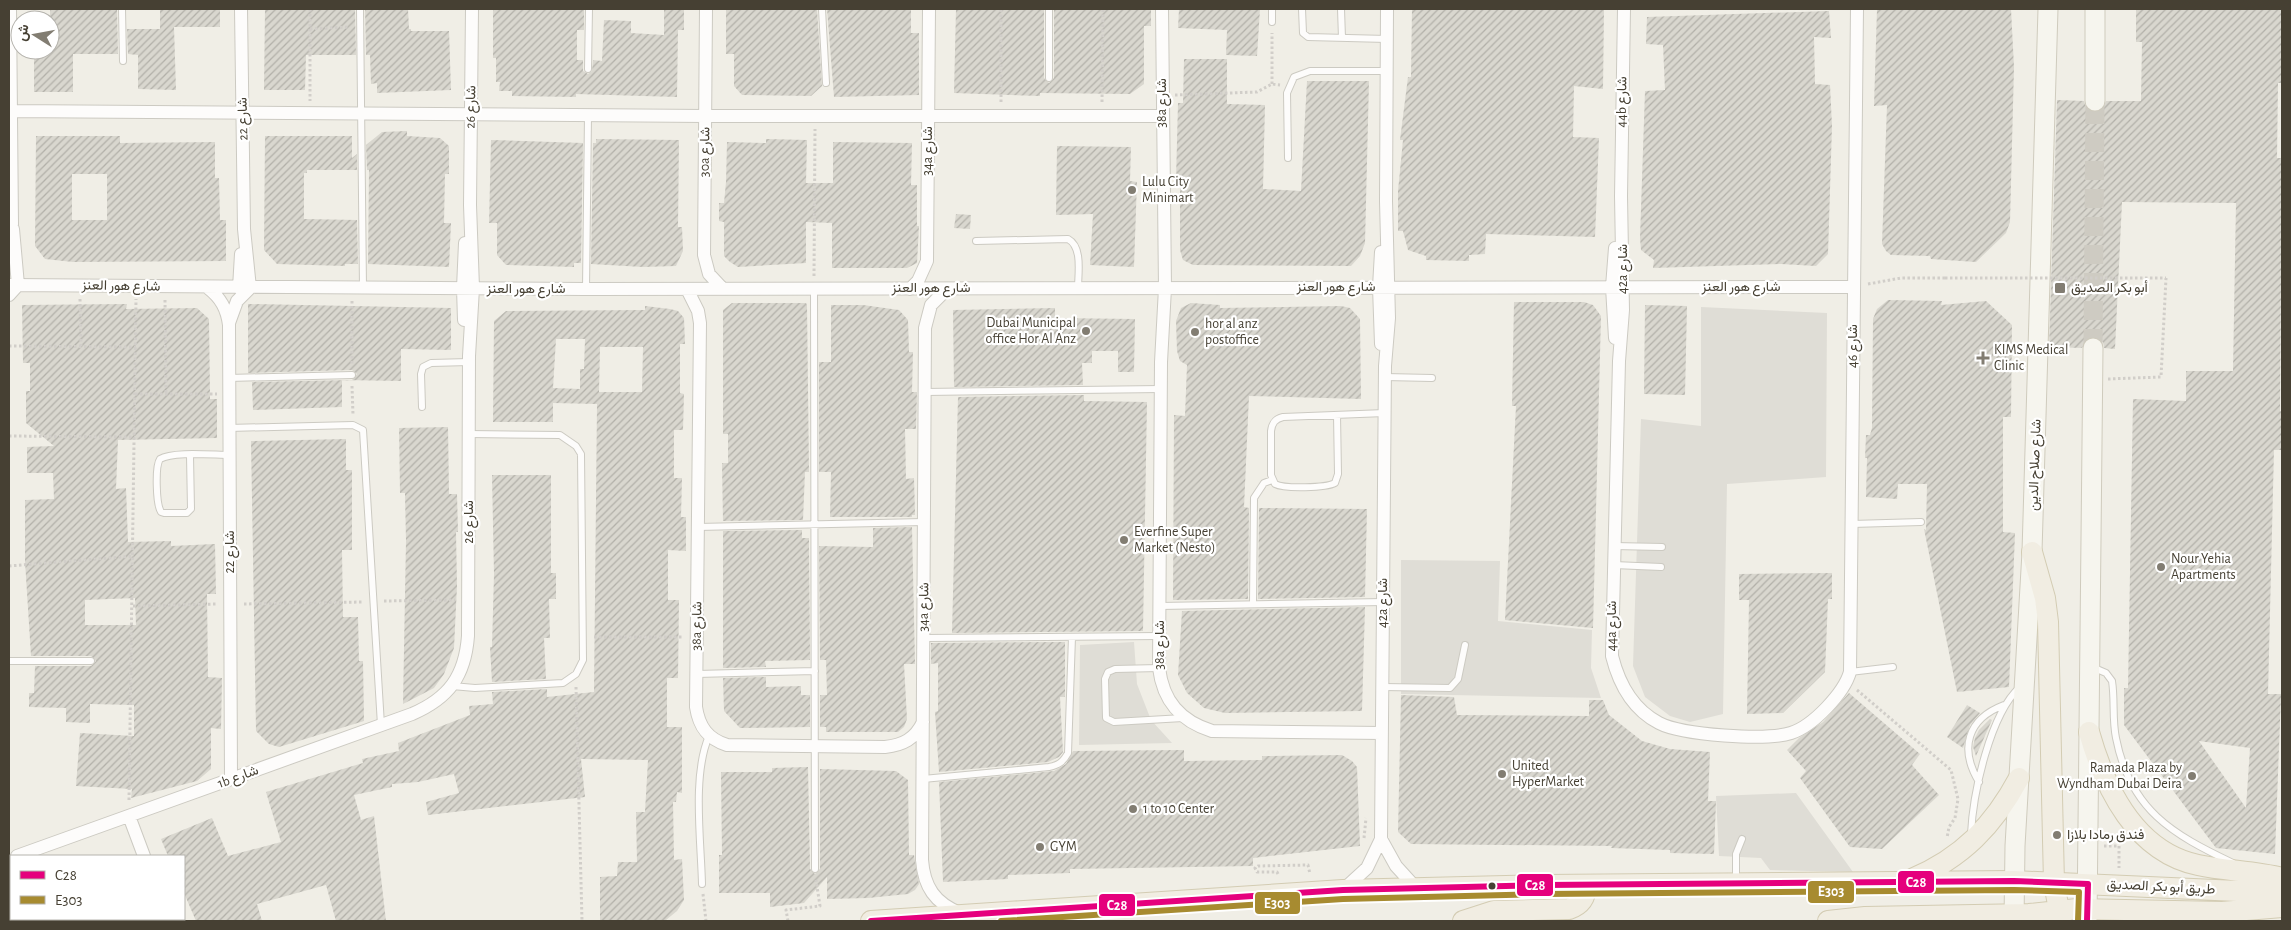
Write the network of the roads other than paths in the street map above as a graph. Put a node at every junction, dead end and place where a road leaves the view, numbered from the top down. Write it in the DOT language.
graph roads {
  1 [pos="10,9"];
  2 [pos="122,9"];
  3 [pos="241,9"];
  4 [pos="360,9"];
  5 [pos="472,9"];
  6 [pos="589,9"];
  7 [pos="706,9"];
  8 [pos="822,9"];
  9 [pos="929,9"];
  10 [pos="1049,9"];
  11 [pos="1162,9"];
  12 [pos="1272,9"];
  13 [pos="1302,9"];
  14 [pos="1341,9"];
  15 [pos="1387,9"];
  16 [pos="1624,9"];
  17 [pos="1857,9"];
  18 [pos="2048,9"];
  19 [pos="2095,9"];
  20 [pos="1272,22"];
  21 [pos="1342,38"];
  22 [pos="1387,39"];
  23 [pos="123,61"];
  24 [pos="588,69"];
  25 [pos="1387,71"];
  26 [pos="1049,78"];
  27 [pos="826,83"];
  28 [pos="2095,101"];
  29 [pos="10,111"];
  30 [pos="242,113"];
  31 [pos="362,114"];
  32 [pos="471,115"];
  33 [pos="588,115"];
  34 [pos="928,115"];
  35 [pos="705,116"];
  36 [pos="1162,116"];
  37 [pos="1288,158"];
  38 [pos="10,173"];
  39 [pos="1621,196"];
  40 [pos="12,224"];
  41 [pos="9,240"];
  42 [pos="976,241"];
  43 [pos="1384,287"];
  44 [pos="1618,287"];
  45 [pos="1854,287"];
  46 [pos="12,288"];
  47 [pos="208,288"];
  48 [pos="244,288"];
  49 [pos="357,288"];
  50 [pos="468,288"];
  51 [pos="814,288"];
  52 [pos="1078,288"];
  53 [pos="1160,288"];
  54 [pos="586,289"];
  55 [pos="687,289"];
  56 [pos="723,289"];
  57 [pos="910,289"];
  58 [pos="947,289"];
  59 [pos="229,326"];
  60 [pos="2093,348"];
  61 [pos="469,359"];
  62 [pos="1619,361"];
  63 [pos="1385,372"];
  64 [pos="352,375"];
  65 [pos="229,378"];
  66 [pos="1432,378"];
  67 [pos="1161,389"];
  68 [pos="925,392"];
  69 [pos="422,407"];
  70 [pos="1385,413"];
  71 [pos="1337,415"];
  72 [pos="229,428"];
  73 [pos="469,434"];
  74 [pos="230,455"];
  75 [pos="190,456"];
  76 [pos="1272,480"];
  77 [pos="925,522"];
  78 [pos="1921,522"];
  79 [pos="1852,524"];
  80 [pos="816,525"];
  81 [pos="698,527"];
  82 [pos="1614,546"];
  83 [pos="1662,547"];
  84 [pos="2032,552"];
  85 [pos="1614,565"];
  86 [pos="1662,567"];
  87 [pos="1383,602"];
  88 [pos="1252,604"];
  89 [pos="1160,606"];
  90 [pos="1159,636"];
  91 [pos="1072,637"];
  92 [pos="924,638"];
  93 [pos="1466,645"];
  94 [pos="9,661"];
  95 [pos="91,661"];
  96 [pos="1894,667"];
  97 [pos="2090,667"];
  98 [pos="1159,668"];
  99 [pos="815,671"];
  100 [pos="697,674"];
  101 [pos="1849,677"];
  102 [pos="2025,683"];
  103 [pos="452,686"];
  104 [pos="1383,687"];
  105 [pos="2004,705"];
  106 [pos="1183,718"];
  107 [pos="923,722"];
  108 [pos="381,725"];
  109 [pos="2090,732"];
  110 [pos="1382,733"];
  111 [pos="709,736"];
  112 [pos="815,746"];
  113 [pos="2019,778"];
  114 [pos="231,779"];
  115 [pos="923,779"];
  116 [pos="1979,782"];
  117 [pos="129,816"];
  118 [pos="1381,839"];
  119 [pos="1742,839"];
  120 [pos="1971,844"];
  121 [pos="20,855"];
  122 [pos="144,855"];
  123 [pos="815,870"];
  124 [pos="2255,873"];
  125 [pos="2282,878"];
  126 [pos="2014,881"];
  127 [pos="1906,882"];
  128 [pos="2054,883"];
  129 [pos="702,884"];
  130 [pos="1736,884"];
  131 [pos="2088,884"];
  132 [pos="1586,885"];
  133 [pos="1416,888"];
  134 [pos="1343,890"];
  135 [pos="2282,893"];
  136 [pos="2282,907"];
  137 [pos="962,914"];
  138 [pos="2087,915"];
  139 [pos="2060,916"];
  140 [pos="2014,918"];
  141 [pos="921,919"];
  142 [pos="871,921"];
  143 [pos="1463,921"];
  144 [pos="1828,921"];
  1 -- 29 [label="street"];
  2 -- 23 [label="lane"];
  3 -- 30 [label="street, شارع 22"];
  4 -- 31 [label="lane"];
  5 -- 32 [label="street, شارع 26"];
  6 -- 24 [label="lane"];
  7 -- 35 [label="street, 30a شارع"];
  8 -- 27 [label="lane"];
  9 -- 34 [label="street, 34a شارع"];
  10 -- 26 [label="lane"];
  11 -- 36 [label="street, 38a شارع"];
  12 -- 20 [label="lane"];
  13 -- 21 [label="lane"];
  14 -- 21 [label="lane"];
  15 -- 22 [label="street, 42a شارع"];
  16 -- 39 [label="street, 44b شارع"];
  17 -- 45 [label="street, شارع 46"];
  18 -- 84 [label="main road, شارع صلاح الدين"];
  19 -- 28 [label="main road"];
  21 -- 22 [label="lane"];
  22 -- 25 [label="street, 42a شارع"];
  25 -- 37 [label="lane"];
  25 -- 43 [label="street, 42a شارع"];
  29 -- 30 [label="street"];
  29 -- 38 [label="street"];
  30 -- 31 [label="street"];
  30 -- 48 [label="street, شارع 22"];
  31 -- 32 [label="street"];
  31 -- 49 [label="lane"];
  32 -- 33 [label="street"];
  32 -- 50 [label="street, شارع 26"];
  33 -- 35 [label="street"];
  33 -- 54 [label="lane"];
  34 -- 35 [label="street"];
  34 -- 36 [label="street"];
  34 -- 57 [label="street, 34a شارع"];
  35 -- 56 [label="street, 30a شارع"];
  36 -- 53 [label="street, 38a شارع"];
  38 -- 40 [label="street"];
  39 -- 44 [label="street, 42a شارع"];
  40 -- 41 [label="street"];
  40 -- 46 [label="street"];
  42 -- 52 [label="lane"];
  43 -- 44 [label="street, شارع هور العنز"];
  43 -- 53 [label="street, شارع هور العنز"];
  43 -- 63 [label="street, 42a شارع"];
  44 -- 45 [label="street, شارع هور العنز"];
  44 -- 62 [label="street, 42a شارع"];
  45 -- 79 [label="street, شارع 46"];
  46 -- 47 [label="street, شارع هور العنز"];
  47 -- 48 [label="street, شارع هور العنز"];
  47 -- 59 [label="street, شارع 22"];
  48 -- 49 [label="street, شارع هور العنز"];
  48 -- 59 [label="street, شارع 22"];
  49 -- 50 [label="street, شارع هور العنز"];
  50 -- 54 [label="street, شارع هور العنز"];
  50 -- 61 [label="street, شارع 26"];
  51 -- 56 [label="street, شارع هور العنز"];
  51 -- 57 [label="street, شارع هور العنز"];
  51 -- 80 [label="lane"];
  52 -- 53 [label="street, شارع هور العنز"];
  52 -- 58 [label="street, شارع هور العنز"];
  53 -- 67 [label="street, 38a شارع"];
  54 -- 55 [label="street, شارع هور العنز"];
  55 -- 56 [label="street, شارع هور العنز"];
  55 -- 81 [label="street, 38a شارع"];
  57 -- 58 [label="street, شارع هور العنز"];
  58 -- 68 [label="street, 34a شارع"];
  59 -- 65 [label="street, شارع 22"];
  60 -- 97 [label="main road"];
  61 -- 69 [label="lane"];
  61 -- 73 [label="street, شارع 26"];
  62 -- 82 [label="street, 44a شارع"];
  63 -- 66 [label="lane"];
  63 -- 70 [label="street, 42a شارع"];
  64 -- 65 [label="lane"];
  65 -- 72 [label="street, شارع 22"];
  67 -- 68 [label="lane"];
  67 -- 89 [label="street, 38a شارع"];
  68 -- 77 [label="street, 34a شارع"];
  70 -- 71 [label="lane"];
  70 -- 87 [label="street, 42a شارع"];
  71 -- 76 [label="lane"];
  71 -- 76 [label="lane"];
  72 -- 74 [label="street, شارع 22"];
  72 -- 108 [label="lane"];
  73 -- 103 [label="street, شارع 26"];
  73 -- 103 [label="lane"];
  74 -- 75 [label="lane"];
  74 -- 114 [label="street, شارع 22"];
  75 -- 75 [label="lane"];
  76 -- 88 [label="lane"];
  77 -- 80 [label="lane"];
  77 -- 92 [label="street, 34a شارع"];
  78 -- 79 [label="lane"];
  79 -- 101 [label="street, شارع 46"];
  80 -- 81 [label="lane"];
  80 -- 99 [label="lane"];
  81 -- 100 [label="street, 38a شارع"];
  82 -- 83 [label="lane"];
  82 -- 85 [label="street, 44a شارع"];
  84 -- 102 [label="main road, شارع صلاح الدين"];
  84 -- 128 [label="main road"];
  85 -- 86 [label="lane"];
  85 -- 101 [label="street, 44a شارع"];
  87 -- 88 [label="lane"];
  87 -- 104 [label="street, 42a شارع"];
  88 -- 89 [label="lane"];
  89 -- 90 [label="street, 38a شارع"];
  90 -- 91 [label="lane"];
  90 -- 98 [label="street, 38a شارع"];
  91 -- 92 [label="lane"];
  91 -- 115 [label="lane"];
  92 -- 107 [label="street, 34a شارع"];
  93 -- 104 [label="lane"];
  94 -- 95 [label="lane"];
  96 -- 101 [label="lane"];
  97 -- 109 [label="main road"];
  97 -- 124 [label="lane"];
  98 -- 106 [label="street, 38a شارع"];
  98 -- 106 [label="lane"];
  99 -- 100 [label="lane"];
  99 -- 112 [label="lane"];
  100 -- 111 [label="street, 38a شارع"];
  102 -- 105 [label="lane"];
  102 -- 113 [label="main road, شارع صلاح الدين"];
  103 -- 108 [label="street, 1b شارع"];
  104 -- 110 [label="street, 42a شارع"];
  105 -- 116 [label="lane"];
  105 -- 116 [label="lane"];
  106 -- 110 [label="street, 38a شارع"];
  107 -- 112 [label="street"];
  107 -- 115 [label="street, 34a شارع"];
  108 -- 114 [label="street, 1b شارع"];
  109 -- 124 [label="main road"];
  109 -- 131 [label="main road"];
  110 -- 118 [label="street, 42a شارع"];
  111 -- 112 [label="street"];
  111 -- 129 [label="lane"];
  112 -- 123 [label="lane"];
  113 -- 120 [label="main road"];
  113 -- 126 [label="main road, شارع صلاح الدين"];
  114 -- 117 [label="street, 1b شارع"];
  115 -- 137 [label="street, 34a شارع"];
  116 -- 120 [label="lane"];
  117 -- 121 [label="street, 1b شارع"];
  117 -- 122 [label="street"];
  118 -- 133 [label="street"];
  118 -- 134 [label="street, 42a شارع"];
  119 -- 130 [label="lane"];
  120 -- 127 [label="main road"];
  124 -- 125 [label="main road"];
  126 -- 127 [label="main road, طريق أبو بكر الصديق"];
  126 -- 128 [label="main road, طريق أبو بكر الصديق"];
  126 -- 140 [label="main road, شارع صلاح الدين"];
  127 -- 130 [label="main road, طريق أبو بكر الصديق"];
  128 -- 131 [label="main road, طريق أبو بكر الصديق"];
  128 -- 139 [label="main road"];
  130 -- 132 [label="main road, طريق أبو بكر الصديق"];
  131 -- 135 [label="main road, طريق أبو بكر الصديق"];
  131 -- 138 [label="main road"];
  132 -- 133 [label="main road, طريق أبو بكر الصديق"];
  132 -- 143 [label="main road"];
  133 -- 134 [label="main road, طريق أبو بكر الصديق"];
  134 -- 137 [label="main road, طريق أبو بكر الصديق"];
  136 -- 138 [label="main road"];
  137 -- 141 [label="main road, طريق أبو بكر الصديق"];
  138 -- 139 [label="main road"];
  139 -- 140 [label="main road"];
  140 -- 144 [label="main road"];
  141 -- 142 [label="main road, طريق أبو بكر الصديق"];
}
